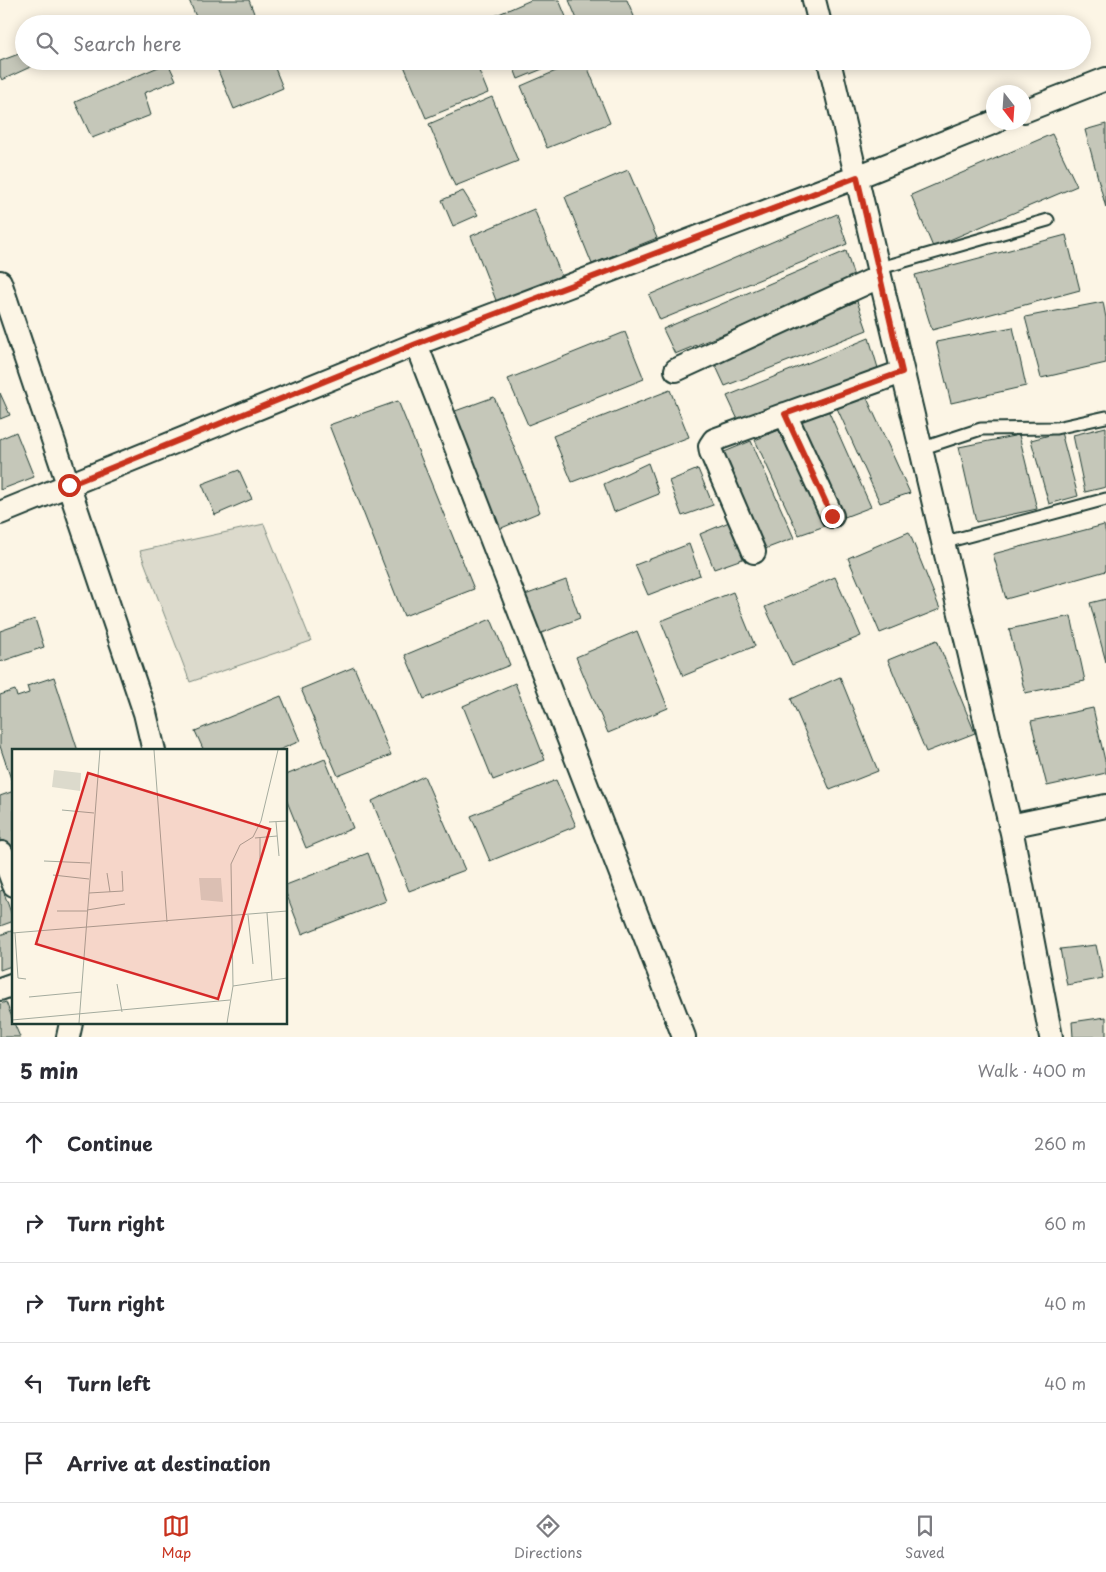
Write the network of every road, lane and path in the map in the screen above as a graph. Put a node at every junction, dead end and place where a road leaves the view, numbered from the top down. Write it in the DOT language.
graph roads {
  1 [pos="814,0"];
  2 [pos="818,15"];
  3 [pos="831,70"];
  4 [pos="1106,79"];
  5 [pos="1031,108"];
  6 [pos="986,126"];
  7 [pos="857,177"];
  8 [pos="1048,220"];
  9 [pos="878,273"];
  10 [pos="0,282"];
  11 [pos="416,344"];
  12 [pos="676,370"];
  13 [pos="902,372"];
  14 [pos="785,414"];
  15 [pos="1106,417"];
  16 [pos="920,449"];
  17 [pos="69,485"];
  18 [pos="1106,499"];
  19 [pos="0,513"];
  20 [pos="832,516"];
  21 [pos="942,542"];
  22 [pos="754,552"];
  23 [pos="154,749"];
  24 [pos="1106,806"];
  25 [pos="1010,826"];
  26 [pos="2,852"];
  27 [pos="12,880"];
  28 [pos="12,985"];
  29 [pos="0,989"];
  30 [pos="71,1024"];
  31 [pos="68,1037"];
  32 [pos="684,1037"];
  33 [pos="1051,1037"];
  1 -- 2 [label="street"];
  3 -- 7 [label="street"];
  4 -- 5 [label="street"];
  6 -- 7 [label="street"];
  7 -- 9 [label="street"];
  7 -- 11 [label="street"];
  8 -- 9 [label="lane"];
  9 -- 12 [label="street"];
  9 -- 13 [label="street"];
  10 -- 17 [label="street"];
  11 -- 17 [label="street"];
  11 -- 32 [label="street"];
  13 -- 14 [label="street"];
  13 -- 16 [label="street"];
  14 -- 20 [label="street"];
  14 -- 22 [label="street"];
  15 -- 16 [label="lane"];
  16 -- 21 [label="street"];
  17 -- 19 [label="street"];
  17 -- 23 [label="street"];
  18 -- 21 [label="lane"];
  21 -- 25 [label="street"];
  24 -- 25 [label="street"];
  25 -- 33 [label="street"];
  26 -- 27 [label="street"];
  28 -- 29 [label="street"];
  30 -- 31 [label="street"];
}
